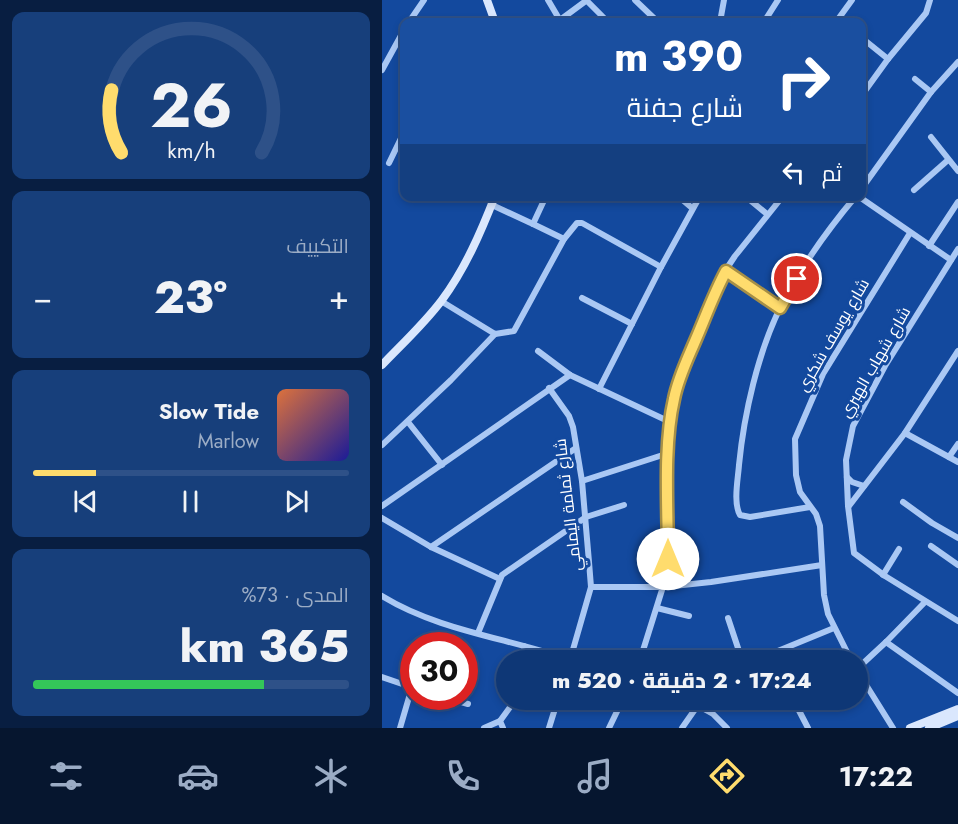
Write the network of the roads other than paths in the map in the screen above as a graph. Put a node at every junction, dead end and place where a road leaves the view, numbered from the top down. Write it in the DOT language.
graph roads {
  1 [pos="424,0"];
  2 [pos="487,0"];
  3 [pos="548,0"];
  4 [pos="587,0"];
  5 [pos="635,0"];
  6 [pos="723,0"];
  7 [pos="778,0"];
  8 [pos="852,0"];
  9 [pos="930,0"];
  10 [pos="413,18"];
  11 [pos="494,18"];
  12 [pos="559,18"];
  13 [pos="565,18"];
  14 [pos="604,18"];
  15 [pos="654,18"];
  16 [pos="721,18"];
  17 [pos="767,18"];
  18 [pos="841,18"];
  19 [pos="400,37"];
  20 [pos="866,41"];
  21 [pos="888,59"];
  22 [pos="958,62"];
  23 [pos="382,70"];
  24 [pos="915,79"];
  25 [pos="866,89"];
  26 [pos="931,92"];
  27 [pos="931,137"];
  28 [pos="400,140"];
  29 [pos="948,160"];
  30 [pos="389,163"];
  31 [pos="958,171"];
  32 [pos="866,182"];
  33 [pos="914,190"];
  34 [pos="493,201"];
  35 [pos="544,201"];
  36 [pos="684,201"];
  37 [pos="697,201"];
  38 [pos="751,201"];
  39 [pos="779,201"];
  40 [pos="853,201"];
  41 [pos="864,201"];
  42 [pos="958,202"];
  43 [pos="692,208"];
  44 [pos="767,214"];
  45 [pos="533,224"];
  46 [pos="910,233"];
  47 [pos="564,239"];
  48 [pos="929,246"];
  49 [pos="958,249"];
  50 [pos="951,260"];
  51 [pos="661,267"];
  52 [pos="726,271"];
  53 [pos="582,298"];
  54 [pos="441,301"];
  55 [pos="780,308"];
  56 [pos="632,324"];
  57 [pos="494,334"];
  58 [pos="538,351"];
  59 [pos="958,351"];
  60 [pos="382,365"];
  61 [pos="570,375"];
  62 [pos="549,388"];
  63 [pos="599,389"];
  64 [pos="408,422"];
  65 [pos="670,422"];
  66 [pos="905,433"];
  67 [pos="958,444"];
  68 [pos="382,445"];
  69 [pos="576,448"];
  70 [pos="668,453"];
  71 [pos="949,457"];
  72 [pos="958,462"];
  73 [pos="442,465"];
  74 [pos="847,476"];
  75 [pos="582,481"];
  76 [pos="865,486"];
  77 [pos="903,502"];
  78 [pos="624,505"];
  79 [pos="382,506"];
  80 [pos="848,506"];
  81 [pos="810,507"];
  82 [pos="586,517"];
  83 [pos="382,518"];
  84 [pos="958,538"];
  85 [pos="931,546"];
  86 [pos="431,547"];
  87 [pos="899,549"];
  88 [pos="822,565"];
  89 [pos="958,566"];
  90 [pos="883,575"];
  91 [pos="500,579"];
  92 [pos="664,586"];
  93 [pos="591,587"];
  94 [pos="382,596"];
  95 [pos="925,602"];
  96 [pos="657,608"];
  97 [pos="690,616"];
  98 [pos="728,618"];
  99 [pos="957,620"];
  100 [pos="834,628"];
  101 [pos="475,632"];
  102 [pos="478,633"];
  103 [pos="886,642"];
  104 [pos="524,646"];
  105 [pos="525,650"];
  106 [pos="537,650"];
  107 [pos="573,650"];
  108 [pos="643,650"];
  109 [pos="739,650"];
  110 [pos="786,650"];
  111 [pos="846,650"];
  112 [pos="868,659"];
  113 [pos="382,677"];
  114 [pos="400,683"];
  115 [pos="868,689"];
  116 [pos="958,693"];
  117 [pos="958,709"];
  118 [pos="406,710"];
  119 [pos="508,710"];
  120 [pos="555,710"];
  121 [pos="618,710"];
  122 [pos="689,710"];
  123 [pos="705,710"];
  124 [pos="799,710"];
  125 [pos="958,716"];
  126 [pos="500,721"];
  127 [pos="400,728"];
  128 [pos="484,728"];
  129 [pos="504,728"];
  130 [pos="549,728"];
  131 [pos="609,728"];
  132 [pos="682,728"];
  133 [pos="727,728"];
  134 [pos="808,728"];
  135 [pos="894,728"];
  136 [pos="910,728"];
  137 [pos="929,728"];
  1 -- 10 [label="street"];
  2 -- 11 [label="street"];
  3 -- 12 [label="street"];
  4 -- 13 [label="street"];
  4 -- 14 [label="street"];
  5 -- 15 [label="street"];
  6 -- 16 [label="street"];
  7 -- 17 [label="street"];
  8 -- 18 [label="street"];
  9 -- 21 [label="street"];
  19 -- 23 [label="street"];
  20 -- 21 [label="street"];
  21 -- 25 [label="street"];
  22 -- 26 [label="street"];
  24 -- 26 [label="street"];
  26 -- 32 [label="street"];
  27 -- 29 [label="street"];
  28 -- 30 [label="street"];
  29 -- 31 [label="street"];
  29 -- 33 [label="street"];
  34 -- 45 [label="street"];
  34 -- 54 [label="street"];
  35 -- 45 [label="street"];
  36 -- 43 [label="street"];
  37 -- 43 [label="street"];
  38 -- 44 [label="street"];
  39 -- 44 [label="street"];
  40 -- 55 [label="street"];
  41 -- 46 [label="street"];
  42 -- 48 [label="street"];
  43 -- 51 [label="street"];
  44 -- 52 [label="street"];
  45 -- 47 [label="street"];
  46 -- 48 [label="street"];
  46 -- 81 [label="street, شارع يوسف شكري"];
  47 -- 51 [label="street"];
  47 -- 57 [label="street"];
  48 -- 50 [label="street"];
  49 -- 50 [label="street, شارع شهاب الهبري"];
  50 -- 74 [label="street, شارع شهاب الهبري"];
  51 -- 56 [label="street"];
  52 -- 55 [label="street"];
  52 -- 65 [label="street"];
  53 -- 56 [label="street"];
  54 -- 57 [label="street"];
  54 -- 60 [label="street"];
  55 -- 81 [label="street"];
  56 -- 63 [label="street"];
  57 -- 64 [label="street"];
  58 -- 61 [label="street"];
  59 -- 66 [label="street"];
  61 -- 62 [label="street"];
  61 -- 63 [label="street"];
  62 -- 69 [label="street, شارع ثمامة اليمامي"];
  62 -- 73 [label="street"];
  63 -- 65 [label="street"];
  64 -- 68 [label="street"];
  64 -- 73 [label="street"];
  65 -- 70 [label="street"];
  66 -- 71 [label="street"];
  66 -- 76 [label="street"];
  67 -- 71 [label="street"];
  69 -- 75 [label="street, شارع ثمامة اليمامي"];
  69 -- 86 [label="street"];
  70 -- 75 [label="street"];
  70 -- 92 [label="street"];
  71 -- 72 [label="street"];
  73 -- 79 [label="street"];
  74 -- 76 [label="street"];
  74 -- 80 [label="street, شارع شهاب الهبري"];
  75 -- 82 [label="street, شارع ثمامة اليمامي"];
  76 -- 80 [label="street"];
  77 -- 84 [label="street"];
  78 -- 82 [label="street"];
  80 -- 90 [label="street, شارع شهاب الهبري"];
  81 -- 88 [label="street, شارع يوسف شكري"];
  82 -- 91 [label="street"];
  82 -- 93 [label="street, شارع ثمامة اليمامي"];
  83 -- 86 [label="street"];
  85 -- 89 [label="street"];
  86 -- 91 [label="street"];
  87 -- 90 [label="street"];
  88 -- 92 [label="street"];
  88 -- 100 [label="street, شارع يوسف شكري"];
  90 -- 95 [label="street, شارع شهاب الهبري"];
  91 -- 102 [label="street"];
  92 -- 93 [label="street"];
  92 -- 96 [label="street"];
  93 -- 107 [label="street, شارع ثمامة اليمامي"];
  94 -- 101 [label="street"];
  95 -- 99 [label="street, شارع شهاب الهبري"];
  95 -- 103 [label="street"];
  96 -- 97 [label="street"];
  96 -- 108 [label="street"];
  98 -- 109 [label="street"];
  100 -- 110 [label="street"];
  100 -- 111 [label="street, شارع يوسف شكري"];
  102 -- 104 [label="street"];
  103 -- 112 [label="street"];
  103 -- 116 [label="street"];
  104 -- 105 [label="street"];
  104 -- 106 [label="street"];
  113 -- 114 [label="street"];
  115 -- 135 [label="street"];
  117 -- 136 [label="street"];
  118 -- 127 [label="street"];
  119 -- 126 [label="street"];
  120 -- 130 [label="street"];
  121 -- 131 [label="street"];
  122 -- 132 [label="street"];
  123 -- 133 [label="street"];
  124 -- 134 [label="street"];
  125 -- 137 [label="street"];
  126 -- 128 [label="street"];
  126 -- 129 [label="street"];
}
